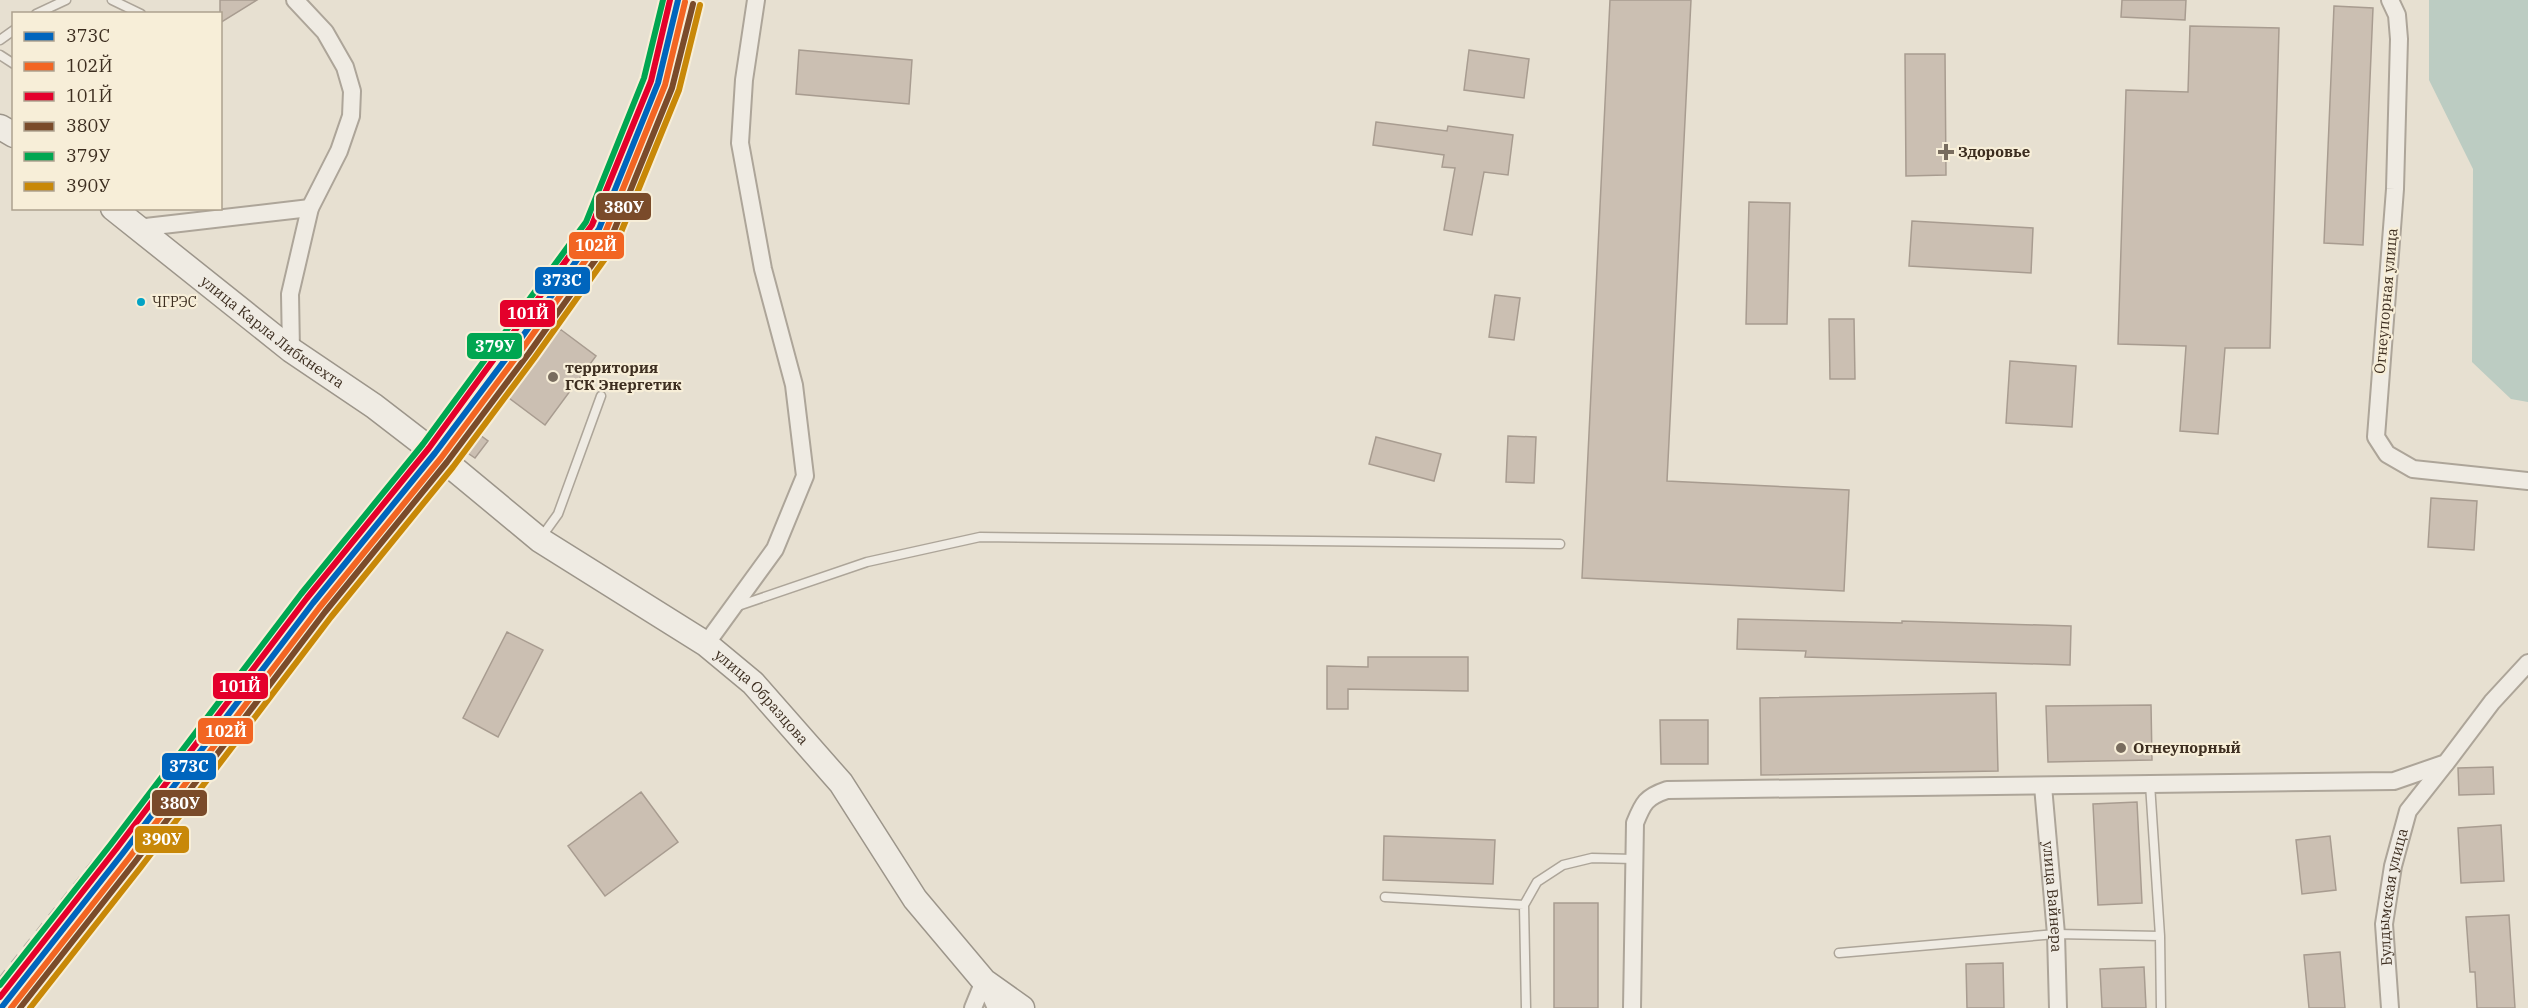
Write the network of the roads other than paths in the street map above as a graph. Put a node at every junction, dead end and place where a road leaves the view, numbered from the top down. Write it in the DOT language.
graph roads {
  1 [pos="66,0"];
  2 [pos="112,0"];
  3 [pos="296,0"];
  4 [pos="756,0"];
  5 [pos="2390,0"];
  6 [pos="40,12"];
  7 [pos="137,12"];
  8 [pos="310,207"];
  9 [pos="115,210"];
  10 [pos="137,228"];
  11 [pos="291,350"];
  12 [pos="601,396"];
  13 [pos="435,453"];
  14 [pos="2528,481"];
  15 [pos="540,540"];
  16 [pos="1560,544"];
  17 [pos="732,608"];
  18 [pos="706,644"];
  19 [pos="2528,663"];
  20 [pos="2446,763"];
  21 [pos="2150,784"];
  22 [pos="2043,786"];
  23 [pos="1634,859"];
  24 [pos="1385,897"];
  25 [pos="1524,906"];
  26 [pos="2056,934"];
  27 [pos="2160,936"];
  28 [pos="1839,953"];
  29 [pos="984,981"];
  30 [pos="973,1008"];
  31 [pos="996,1008"];
  32 [pos="1022,1008"];
  33 [pos="1526,1008"];
  34 [pos="1632,1008"];
  35 [pos="2058,1008"];
  36 [pos="2161,1008"];
  37 [pos="2390,1008"];
  1 -- 6 [label="lane"];
  2 -- 7 [label="lane"];
  3 -- 8 [label="street"];
  4 -- 17 [label="street"];
  5 -- 14 [label="street, Огнеупорная улица"];
  8 -- 10 [label="street"];
  8 -- 11 [label="street"];
  9 -- 10 [label="main road, улица Карла Либкнехта"];
  10 -- 11 [label="main road, улица Карла Либкнехта"];
  11 -- 13 [label="main road, улица Карла Либкнехта"];
  12 -- 15 [label="lane"];
  13 -- 15 [label="main road, улица Образцова"];
  15 -- 18 [label="main road, улица Образцова"];
  16 -- 17 [label="lane"];
  17 -- 18 [label="street"];
  18 -- 29 [label="main road, улица Образцова"];
  19 -- 20 [label="street, Булдымская улица"];
  20 -- 21 [label="street"];
  20 -- 37 [label="street, Булдымская улица"];
  21 -- 22 [label="street"];
  21 -- 27 [label="lane"];
  22 -- 23 [label="street"];
  22 -- 26 [label="street, улица Вайнера"];
  23 -- 25 [label="lane"];
  23 -- 34 [label="street"];
  24 -- 25 [label="lane"];
  25 -- 33 [label="lane"];
  26 -- 27 [label="lane"];
  26 -- 28 [label="lane"];
  26 -- 35 [label="street, улица Вайнера"];
  27 -- 36 [label="lane"];
  29 -- 30 [label="street"];
  29 -- 31 [label="street"];
  29 -- 32 [label="main road, улица Образцова"];
}
